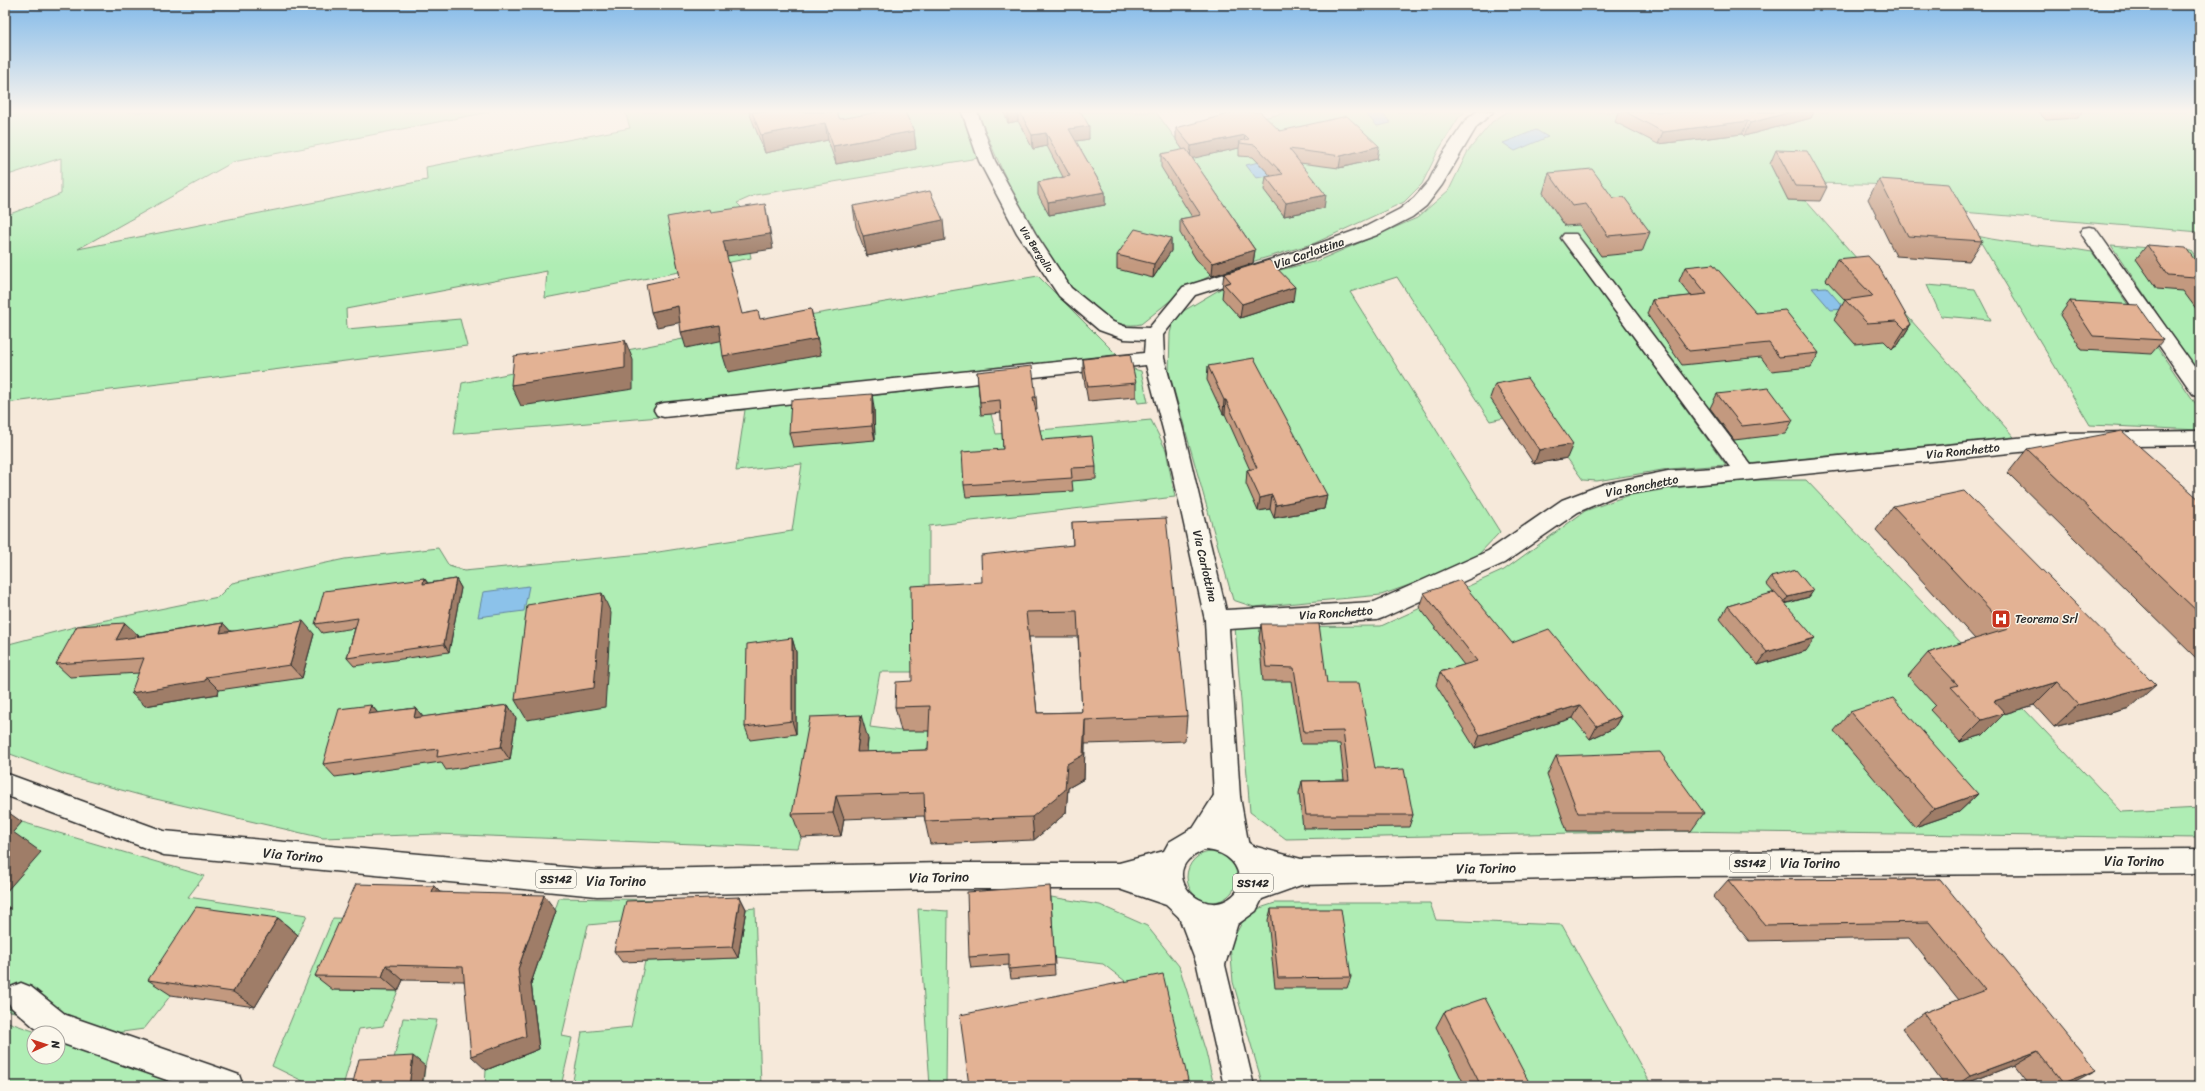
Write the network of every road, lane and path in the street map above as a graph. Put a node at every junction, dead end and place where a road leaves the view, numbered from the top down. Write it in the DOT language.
graph roads {
  1 [pos="987,163"];
  2 [pos="1446,163"];
  3 [pos="2089,232"];
  4 [pos="1570,238"];
  5 [pos="1154,334"];
  6 [pos="1154,358"];
  7 [pos="2200,389"];
  8 [pos="664,410"];
  9 [pos="2200,438"];
  10 [pos="1746,473"];
  11 [pos="1217,620"];
  12 [pos="5,784"];
  13 [pos="1226,797"];
  14 [pos="1200,838"];
  15 [pos="1241,852"];
  16 [pos="2200,861"];
  17 [pos="1170,862"];
  18 [pos="1301,872"];
  19 [pos="1119,876"];
  20 [pos="1253,890"];
  21 [pos="1182,903"];
  22 [pos="1226,916"];
  23 [pos="1210,965"];
  24 [pos="21,997"];
  25 [pos="228,1086"];
  26 [pos="1239,1086"];
  1 -- 5 [label="street, Via Bergallo"];
  2 -- 5 [label="street, Via Carlottina"];
  3 -- 7 [label="street"];
  4 -- 10 [label="street"];
  5 -- 6 [label="street, Via Carlottina"];
  6 -- 8 [label="street"];
  6 -- 11 [label="street, Via Carlottina"];
  9 -- 10 [label="street, Via Ronchetto"];
  10 -- 11 [label="street, Via Ronchetto"];
  11 -- 13 [label="street"];
  12 -- 19 [label="street, Via Torino / SS142"];
  13 -- 14 [label="street"];
  13 -- 15 [label="street"];
  14 -- 15 [label="street, Via Torino / SS142"];
  14 -- 17 [label="street"];
  15 -- 18 [label="street, Via Torino / SS142"];
  15 -- 20 [label="street, SS142"];
  16 -- 18 [label="street, Via Torino / SS142"];
  17 -- 19 [label="street, Via Torino / SS142"];
  17 -- 21 [label="street"];
  18 -- 20 [label="street, Via Torino / SS142"];
  19 -- 21 [label="street, Via Torino / SS142"];
  20 -- 22 [label="street, SS142"];
  21 -- 22 [label="street, Via Torino / SS142"];
  21 -- 23 [label="street"];
  22 -- 23 [label="street"];
  23 -- 26 [label="street"];
  24 -- 25 [label="street"];
}
